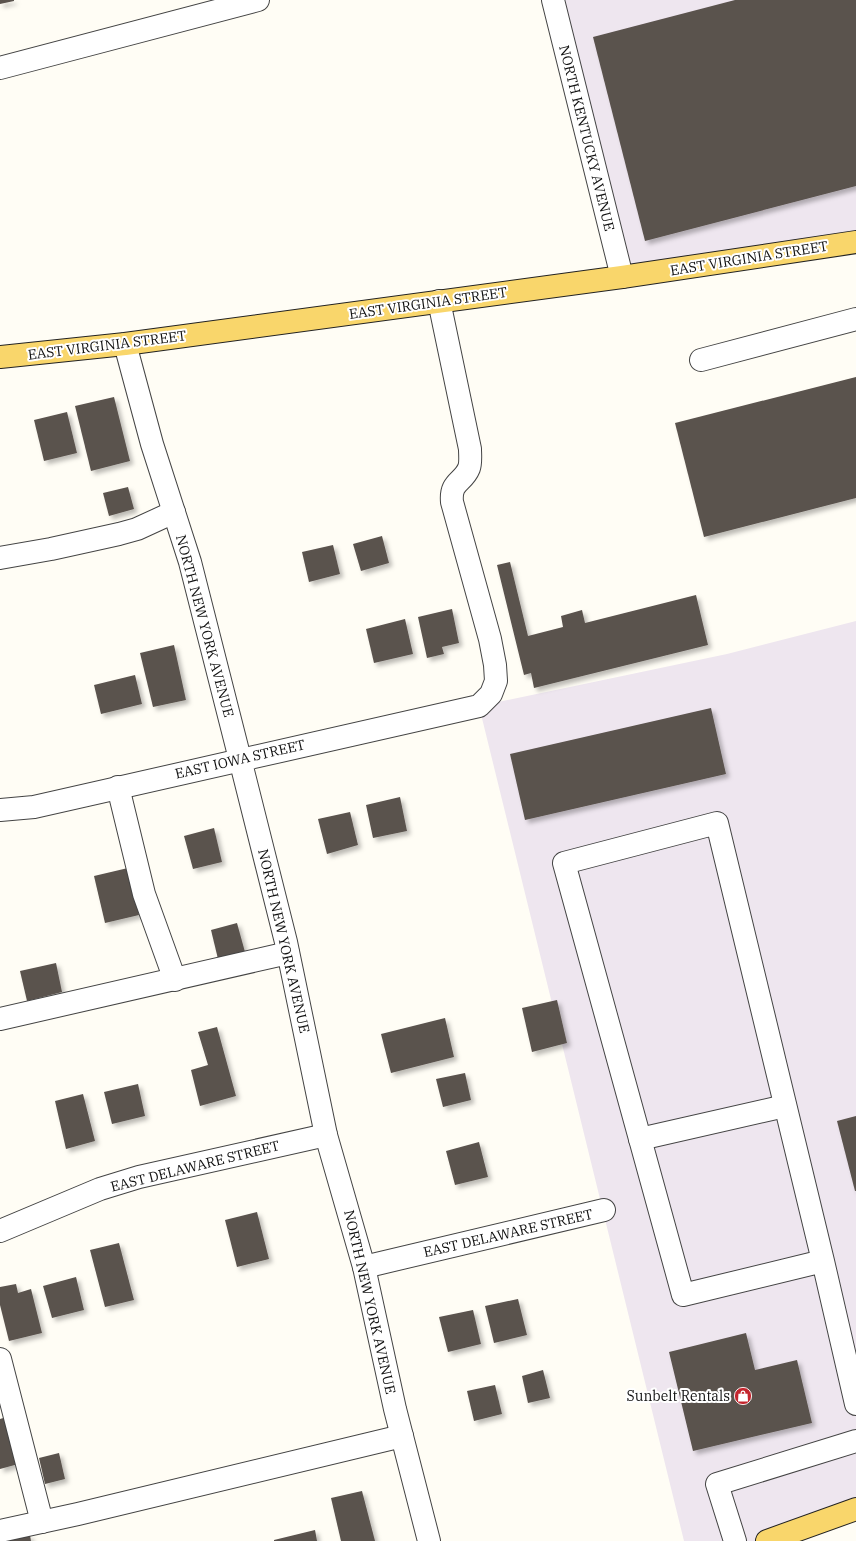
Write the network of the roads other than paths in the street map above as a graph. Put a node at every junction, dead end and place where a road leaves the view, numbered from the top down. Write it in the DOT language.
graph roads {
  1 [pos="258,0"];
  2 [pos="553,0"];
  3 [pos="0,68"];
  4 [pos="856,242"];
  5 [pos="622,277"];
  6 [pos="439,301"];
  7 [pos="856,319"];
  8 [pos="125,344"];
  9 [pos="0,357"];
  10 [pos="701,360"];
  11 [pos="174,512"];
  12 [pos="0,558"];
  13 [pos="240,759"];
  14 [pos="118,787"];
  15 [pos="0,810"];
  16 [pos="288,953"];
  17 [pos="176,980"];
  18 [pos="0,1019"];
  19 [pos="785,1106"];
  20 [pos="326,1135"];
  21 [pos="640,1139"];
  22 [pos="604,1210"];
  23 [pos="0,1231"];
  24 [pos="823,1261"];
  25 [pos="364,1267"];
  26 [pos="0,1359"];
  27 [pos="856,1404"];
  28 [pos="402,1436"];
  29 [pos="856,1441"];
  30 [pos="856,1509"];
  31 [pos="42,1522"];
  32 [pos="0,1530"];
  33 [pos="429,1541"];
  34 [pos="734,1541"];
  35 [pos="767,1541"];
  1 -- 3 [label="street"];
  2 -- 5 [label="street, NORTH KENTUCKY AVENUE"];
  4 -- 5 [label="main road, EAST VIRGINIA STREET"];
  5 -- 6 [label="main road, EAST VIRGINIA STREET"];
  6 -- 8 [label="main road, EAST VIRGINIA STREET"];
  6 -- 13 [label="street, EAST IOWA STREET"];
  7 -- 10 [label="street"];
  8 -- 9 [label="main road, EAST VIRGINIA STREET"];
  8 -- 11 [label="street, NORTH NEW YORK AVENUE"];
  11 -- 12 [label="street"];
  11 -- 13 [label="street, NORTH NEW YORK AVENUE"];
  13 -- 14 [label="street, EAST IOWA STREET"];
  13 -- 16 [label="street, NORTH NEW YORK AVENUE"];
  14 -- 15 [label="street, EAST IOWA STREET"];
  14 -- 17 [label="street"];
  16 -- 17 [label="street"];
  16 -- 20 [label="street, NORTH NEW YORK AVENUE"];
  17 -- 18 [label="street"];
  19 -- 21 [label="street"];
  19 -- 21 [label="street"];
  19 -- 24 [label="street"];
  20 -- 23 [label="street, EAST DELAWARE STREET"];
  20 -- 25 [label="street, NORTH NEW YORK AVENUE"];
  21 -- 24 [label="street"];
  22 -- 25 [label="street, EAST DELAWARE STREET"];
  24 -- 27 [label="street"];
  25 -- 28 [label="street, NORTH NEW YORK AVENUE"];
  26 -- 31 [label="street"];
  28 -- 31 [label="street"];
  28 -- 33 [label="street, NORTH NEW YORK AVENUE"];
  29 -- 34 [label="street"];
  30 -- 35 [label="main road"];
  31 -- 32 [label="street"];
}
